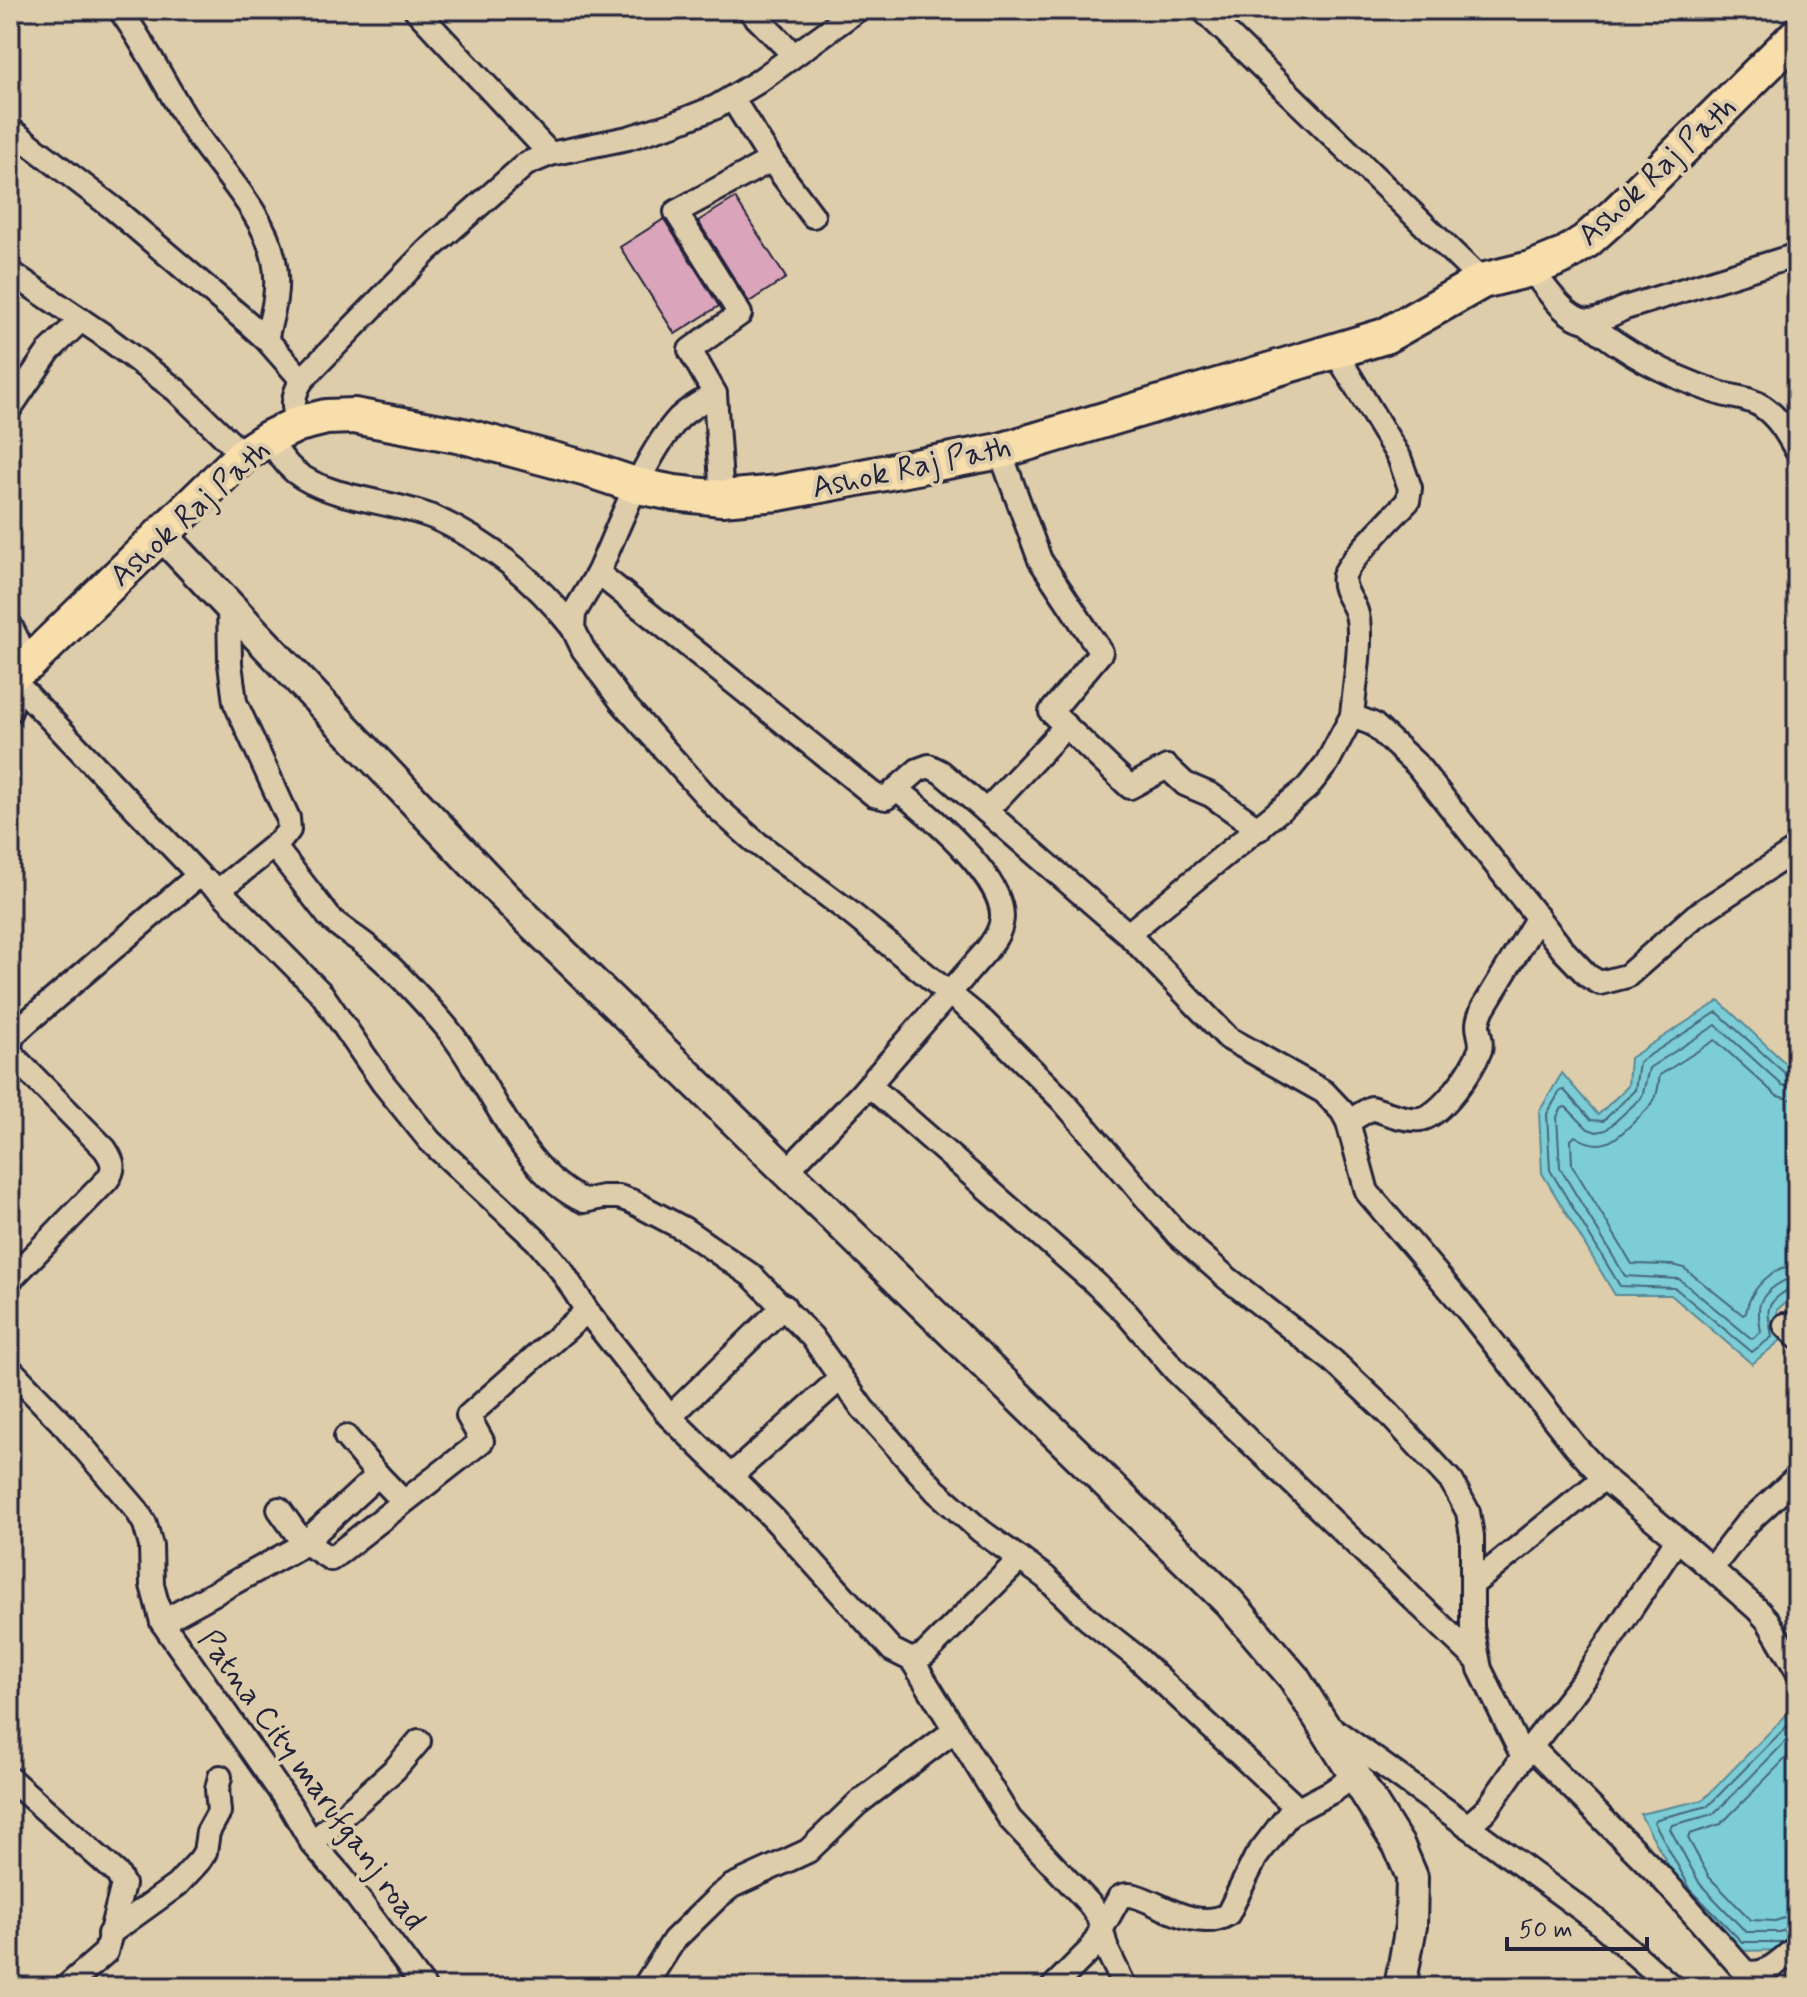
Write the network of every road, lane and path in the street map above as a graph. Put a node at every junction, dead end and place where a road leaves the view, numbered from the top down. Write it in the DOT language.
graph roads {
  1 [pos="120,10"];
  2 [pos="416,10"];
  3 [pos="749,10"];
  4 [pos="857,10"];
  5 [pos="1203,10"];
  6 [pos="1797,35"];
  7 [pos="793,54"];
  8 [pos="732,98"];
  9 [pos="10,129"];
  10 [pos="550,154"];
  11 [pos="771,160"];
  12 [pos="813,216"];
  13 [pos="1797,255"];
  14 [pos="1531,269"];
  15 [pos="10,272"];
  16 [pos="1482,281"];
  17 [pos="81,320"];
  18 [pos="1586,321"];
  19 [pos="266,339"];
  20 [pos="1334,350"];
  21 [pos="302,380"];
  22 [pos="715,394"];
  23 [pos="10,408"];
  24 [pos="270,439"];
  25 [pos="1000,451"];
  26 [pos="1797,451"];
  27 [pos="638,486"];
  28 [pos="722,498"];
  29 [pos="160,533"];
  30 [pos="598,573"];
  31 [pos="229,605"];
  32 [pos="10,625"];
  33 [pos="573,628"];
  34 [pos="18,673"];
  35 [pos="10,711"];
  36 [pos="1352,716"];
  37 [pos="1066,726"];
  38 [pos="898,790"];
  39 [pos="986,811"];
  40 [pos="1259,829"];
  41 [pos="274,846"];
  42 [pos="1797,849"];
  43 [pos="199,875"];
  44 [pos="219,890"];
  45 [pos="1538,917"];
  46 [pos="1128,934"];
  47 [pos="948,994"];
  48 [pos="10,1046"];
  49 [pos="869,1085"];
  50 [pos="1348,1122"];
  51 [pos="787,1171"];
  52 [pos="10,1280"];
  53 [pos="784,1306"];
  54 [pos="587,1311"];
  55 [pos="10,1369"];
  56 [pos="841,1378"];
  57 [pos="670,1417"];
  58 [pos="346,1437"];
  59 [pos="378,1475"];
  60 [pos="731,1476"];
  61 [pos="1797,1477"];
  62 [pos="1604,1478"];
  63 [pos="403,1501"];
  64 [pos="279,1509"];
  65 [pos="1675,1537"];
  66 [pos="302,1545"];
  67 [pos="1020,1559"];
  68 [pos="1712,1568"];
  69 [pos="1473,1584"];
  70 [pos="162,1622"];
  71 [pos="912,1660"];
  72 [pos="1477,1660"];
  73 [pos="1797,1670"];
  74 [pos="1319,1719"];
  75 [pos="955,1730"];
  76 [pos="419,1741"];
  77 [pos="1527,1752"];
  78 [pos="1355,1776"];
  79 [pos="220,1777"];
  80 [pos="10,1779"];
  81 [pos="1297,1808"];
  82 [pos="1468,1826"];
  83 [pos="312,1843"];
  84 [pos="1103,1931"];
  85 [pos="109,1934"];
  86 [pos="1797,1947"];
  87 [pos="66,1987"];
  88 [pos="424,1987"];
  89 [pos="644,1987"];
  90 [pos="1053,1987"];
  91 [pos="1125,1987"];
  92 [pos="1400,1987"];
  93 [pos="1672,1987"];
  1 -- 19 [label="street"];
  2 -- 10 [label="street"];
  3 -- 7 [label="street"];
  4 -- 7 [label="street"];
  5 -- 16 [label="street"];
  6 -- 14 [label="main road, Ashok Raj Path"];
  7 -- 8 [label="street"];
  8 -- 10 [label="street"];
  8 -- 11 [label="street"];
  9 -- 19 [label="street"];
  10 -- 21 [label="street"];
  11 -- 12 [label="street"];
  11 -- 22 [label="street"];
  13 -- 18 [label="street"];
  14 -- 16 [label="main road, Ashok Raj Path"];
  14 -- 18 [label="street"];
  15 -- 17 [label="street"];
  16 -- 20 [label="main road, Ashok Raj Path"];
  17 -- 23 [label="street"];
  17 -- 24 [label="street"];
  18 -- 26 [label="street"];
  19 -- 21 [label="street"];
  20 -- 25 [label="main road, Ashok Raj Path"];
  20 -- 36 [label="street"];
  21 -- 24 [label="street"];
  22 -- 27 [label="street"];
  22 -- 28 [label="street"];
  24 -- 27 [label="main road, Ashok Raj Path"];
  24 -- 29 [label="main road, Ashok Raj Path"];
  24 -- 33 [label="street"];
  25 -- 28 [label="main road, Ashok Raj Path"];
  25 -- 37 [label="street"];
  27 -- 28 [label="main road, Ashok Raj Path"];
  27 -- 30 [label="street"];
  29 -- 31 [label="main road"];
  29 -- 34 [label="main road, Ashok Raj Path"];
  30 -- 33 [label="street"];
  30 -- 38 [label="street"];
  31 -- 41 [label="street"];
  31 -- 51 [label="main road"];
  32 -- 34 [label="street"];
  33 -- 47 [label="street"];
  34 -- 35 [label="street"];
  34 -- 43 [label="street"];
  36 -- 40 [label="street"];
  36 -- 45 [label="street"];
  37 -- 39 [label="street"];
  37 -- 40 [label="street"];
  38 -- 39 [label="street"];
  38 -- 47 [label="street"];
  39 -- 46 [label="street"];
  40 -- 46 [label="street"];
  41 -- 44 [label="street"];
  41 -- 53 [label="street"];
  42 -- 45 [label="street"];
  43 -- 44 [label="street"];
  43 -- 48 [label="street"];
  44 -- 54 [label="street"];
  45 -- 50 [label="street"];
  46 -- 50 [label="street"];
  47 -- 49 [label="street"];
  47 -- 69 [label="street"];
  48 -- 52 [label="street"];
  49 -- 51 [label="street"];
  49 -- 72 [label="street"];
  50 -- 62 [label="street"];
  51 -- 74 [label="main road"];
  53 -- 56 [label="street"];
  53 -- 57 [label="street"];
  54 -- 57 [label="street"];
  54 -- 63 [label="street"];
  55 -- 70 [label="street, Patna City marufganj road"];
  56 -- 60 [label="street"];
  56 -- 67 [label="street"];
  57 -- 60 [label="street"];
  58 -- 59 [label="street"];
  59 -- 63 [label="street"];
  59 -- 66 [label="street"];
  60 -- 71 [label="street"];
  61 -- 68 [label="street"];
  62 -- 65 [label="street"];
  62 -- 69 [label="street"];
  63 -- 66 [label="street"];
  64 -- 66 [label="street"];
  65 -- 68 [label="street"];
  65 -- 77 [label="street"];
  66 -- 70 [label="street"];
  67 -- 71 [label="street"];
  67 -- 81 [label="street"];
  68 -- 73 [label="street"];
  69 -- 72 [label="street"];
  70 -- 83 [label="street, Patna City marufganj road"];
  71 -- 75 [label="street"];
  72 -- 77 [label="street"];
  74 -- 78 [label="main road"];
  74 -- 82 [label="street"];
  75 -- 84 [label="street"];
  75 -- 89 [label="street"];
  76 -- 83 [label="street"];
  77 -- 82 [label="street"];
  77 -- 86 [label="street"];
  78 -- 81 [label="street"];
  78 -- 92 [label="main road"];
  79 -- 85 [label="street"];
  80 -- 85 [label="street"];
  81 -- 84 [label="street"];
  82 -- 93 [label="street"];
  83 -- 88 [label="street, Patna City marufganj road"];
  84 -- 90 [label="street"];
  84 -- 91 [label="street"];
  85 -- 87 [label="street"];
}
